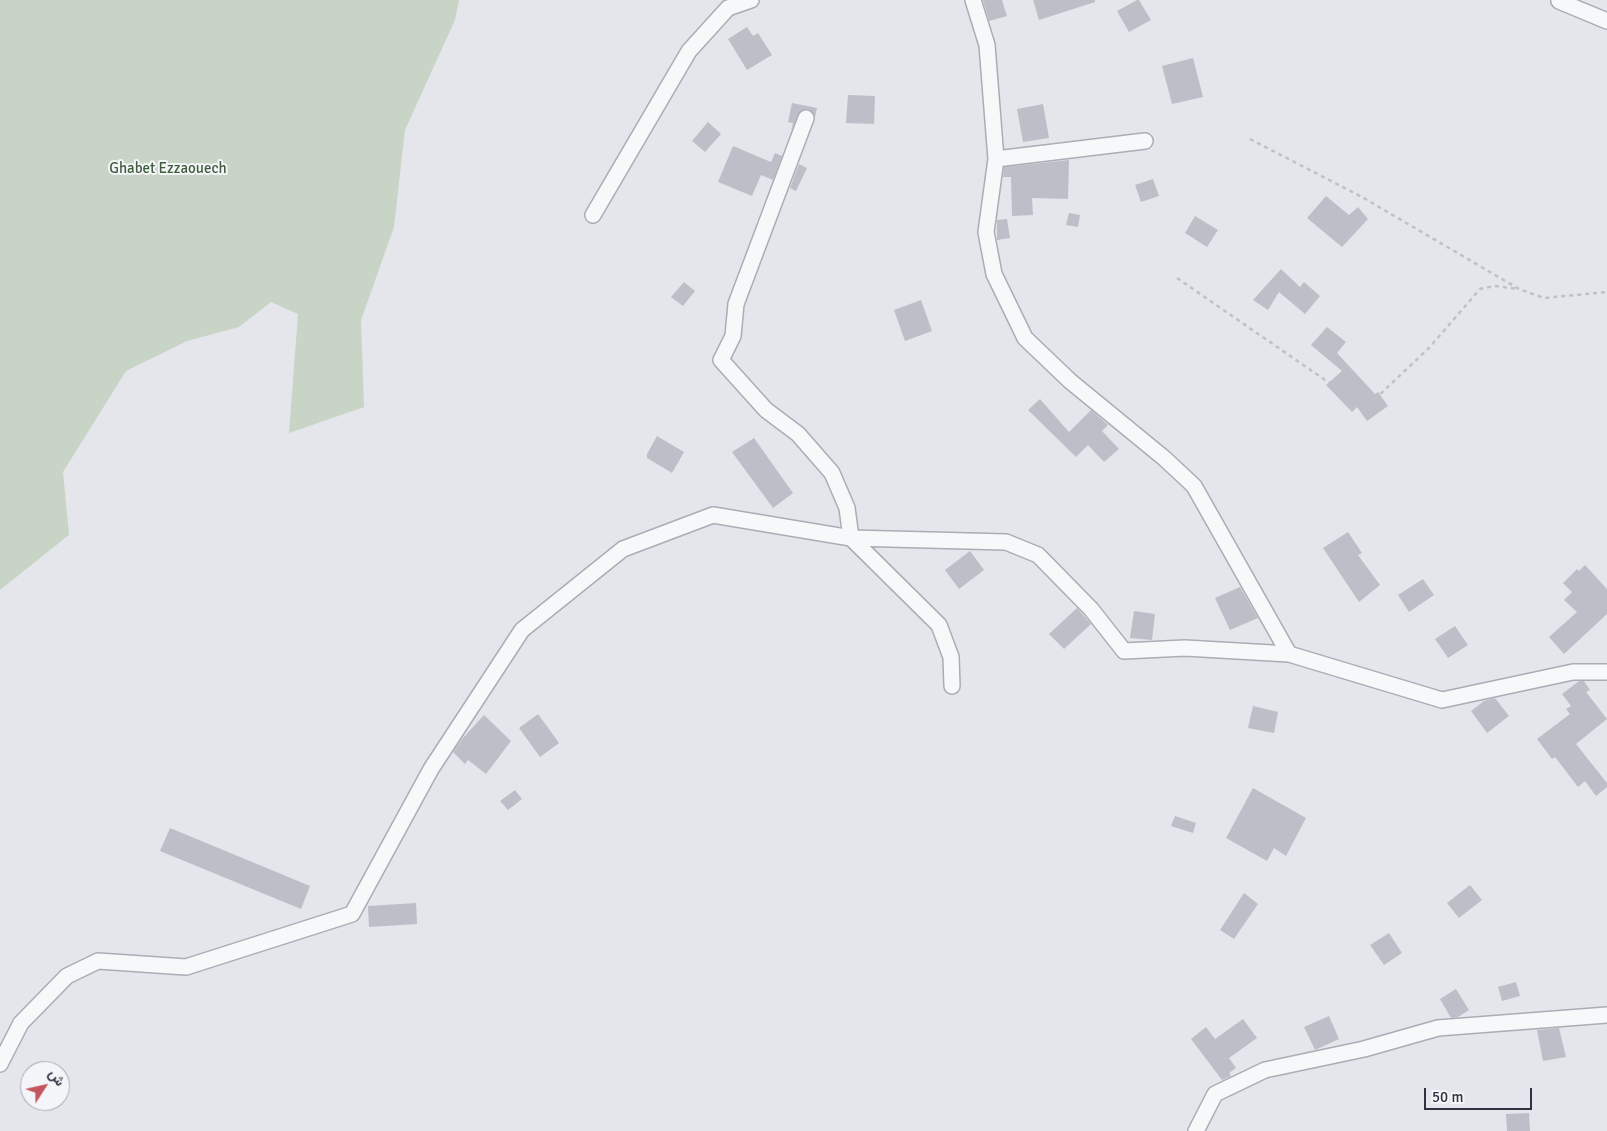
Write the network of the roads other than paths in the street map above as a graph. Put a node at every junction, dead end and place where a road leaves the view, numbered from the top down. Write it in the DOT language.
graph roads {
  1 [pos="751,0"];
  2 [pos="973,0"];
  3 [pos="1559,1"];
  4 [pos="1607,22"];
  5 [pos="806,118"];
  6 [pos="1145,141"];
  7 [pos="996,159"];
  8 [pos="592,216"];
  9 [pos="851,538"];
  10 [pos="1288,654"];
  11 [pos="1607,672"];
  12 [pos="952,686"];
  13 [pos="1607,1015"];
  14 [pos="0,1064"];
  15 [pos="1196,1131"];
  1 -- 8 [label="street"];
  2 -- 7 [label="street"];
  3 -- 4 [label="street"];
  5 -- 9 [label="street"];
  6 -- 7 [label="street"];
  7 -- 10 [label="street"];
  9 -- 10 [label="street"];
  9 -- 12 [label="street"];
  9 -- 14 [label="street"];
  10 -- 11 [label="street"];
  13 -- 15 [label="street"];
}
